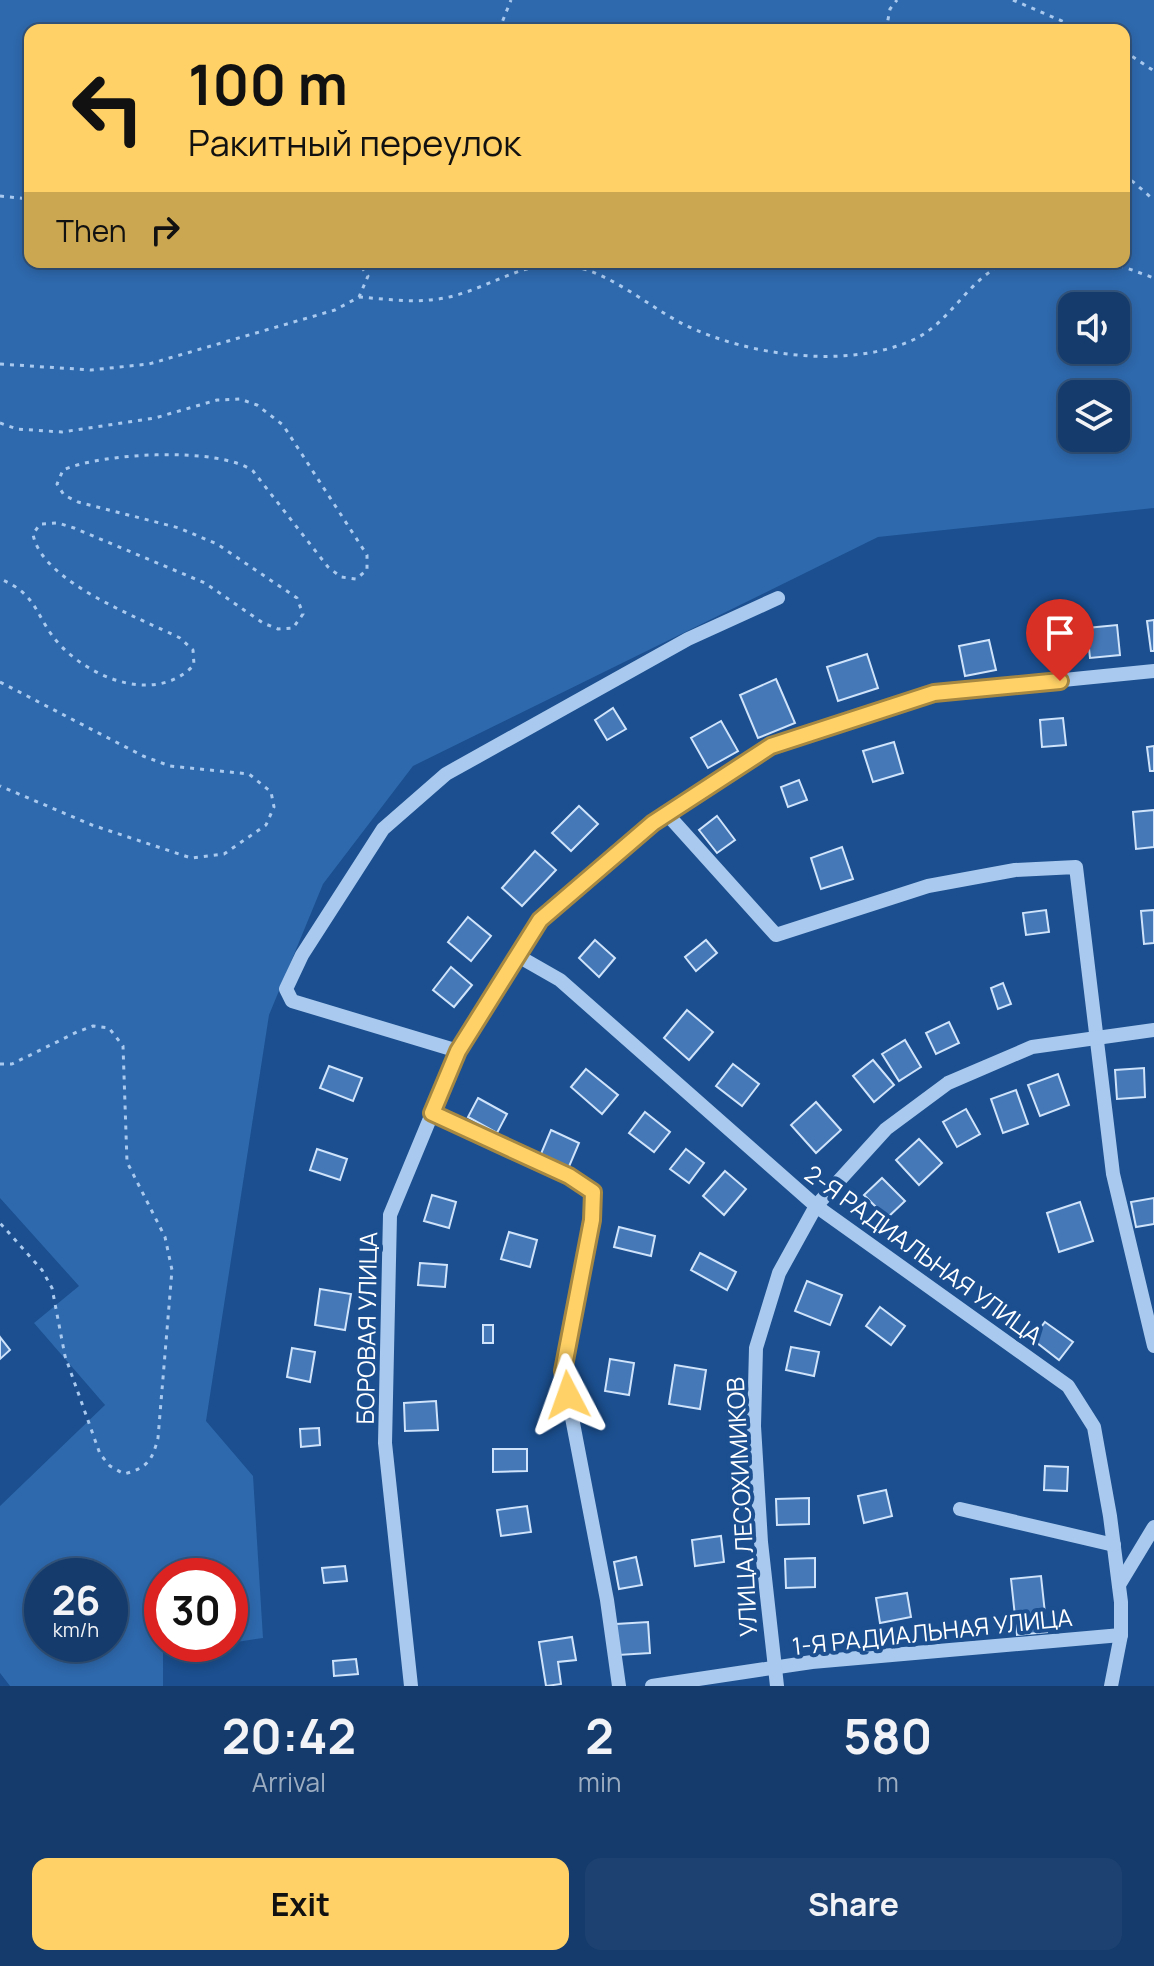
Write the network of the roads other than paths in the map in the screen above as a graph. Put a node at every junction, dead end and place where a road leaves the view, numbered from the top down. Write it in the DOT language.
graph roads {
  1 [pos="778,598"];
  2 [pos="1154,671"];
  3 [pos="667,814"];
  4 [pos="518,956"];
  5 [pos="1154,1030"];
  6 [pos="1095,1038"];
  7 [pos="458,1051"];
  8 [pos="432,1113"];
  9 [pos="816,1206"];
  10 [pos="1154,1346"];
  11 [pos="960,1509"];
  12 [pos="1154,1527"];
  13 [pos="1149,1543"];
  14 [pos="1114,1545"];
  15 [pos="1119,1585"];
  16 [pos="1121,1635"];
  17 [pos="773,1670"];
  18 [pos="411,1686"];
  19 [pos="619,1686"];
  20 [pos="652,1686"];
  21 [pos="777,1686"];
  22 [pos="1111,1686"];
  1 -- 7 [label="street"];
  2 -- 3 [label="street, БОРОВАЯ УЛИЦА"];
  3 -- 4 [label="street, БОРОВАЯ УЛИЦА"];
  3 -- 6 [label="street"];
  4 -- 7 [label="street, БОРОВАЯ УЛИЦА"];
  4 -- 9 [label="street, 2-Я РАДИАЛЬНАЯ УЛИЦА"];
  5 -- 6 [label="street, УЛИЦА ЛЕСОХИМИКОВ"];
  6 -- 9 [label="street, УЛИЦА ЛЕСОХИМИКОВ"];
  6 -- 10 [label="street"];
  7 -- 8 [label="street, БОРОВАЯ УЛИЦА"];
  8 -- 18 [label="street, БОРОВАЯ УЛИЦА"];
  8 -- 19 [label="street"];
  9 -- 14 [label="street, 2-Я РАДИАЛЬНАЯ УЛИЦА"];
  9 -- 17 [label="street, УЛИЦА ЛЕСОХИМИКОВ"];
  11 -- 14 [label="street"];
  12 -- 13 [label="street"];
  13 -- 15 [label="street"];
  14 -- 15 [label="street, 2-Я РАДИАЛЬНАЯ УЛИЦА"];
  15 -- 16 [label="street, 2-Я РАДИАЛЬНАЯ УЛИЦА"];
  16 -- 17 [label="street, 1-Я РАДИАЛЬНАЯ УЛИЦА"];
  16 -- 22 [label="street, 2-Я РАДИАЛЬНАЯ УЛИЦА"];
  17 -- 20 [label="street, 1-Я РАДИАЛЬНАЯ УЛИЦА"];
  17 -- 21 [label="street, УЛИЦА ЛЕСОХИМИКОВ"];
}
